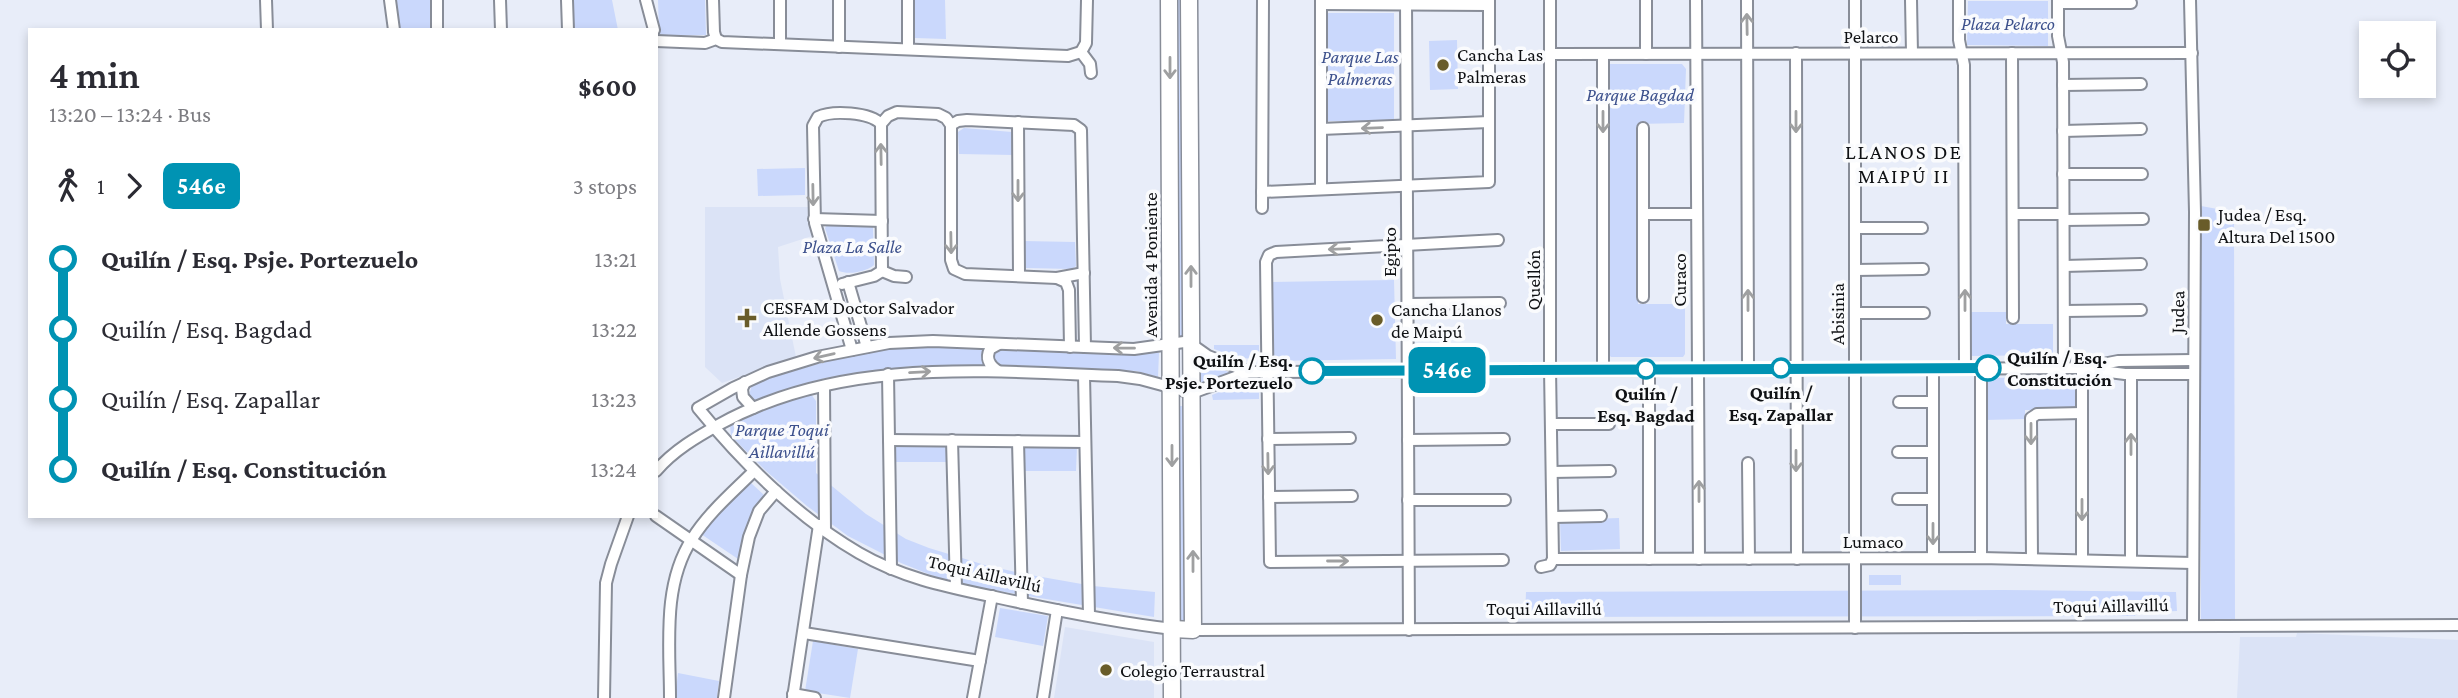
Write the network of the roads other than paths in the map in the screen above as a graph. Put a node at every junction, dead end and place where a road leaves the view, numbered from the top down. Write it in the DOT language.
graph roads {
  1 [pos="265,0"];
  2 [pos="390,0"];
  3 [pos="438,0"];
  4 [pos="500,0"];
  5 [pos="567,0"];
  6 [pos="646,0"];
  7 [pos="713,0"];
  8 [pos="780,0"];
  9 [pos="839,0"];
  10 [pos="908,0"];
  11 [pos="1087,0"];
  12 [pos="1169,0"];
  13 [pos="1189,0"];
  14 [pos="1263,0"];
  15 [pos="1550,0"];
  16 [pos="1646,0"];
  17 [pos="1696,0"];
  18 [pos="1747,0"];
  19 [pos="1855,0"];
  20 [pos="1911,0"];
  21 [pos="1959,0"];
  22 [pos="2190,0"];
  23 [pos="2058,1"];
  24 [pos="1321,2"];
  25 [pos="1406,2"];
  26 [pos="1489,3"];
  27 [pos="2131,3"];
  28 [pos="267,28"];
  29 [pos="394,28"];
  30 [pos="437,28"];
  31 [pos="501,28"];
  32 [pos="568,28"];
  33 [pos="653,28"];
  34 [pos="716,39"];
  35 [pos="658,41"];
  36 [pos="780,44"];
  37 [pos="839,47"];
  38 [pos="908,49"];
  39 [pos="1081,52"];
  40 [pos="1748,53"];
  41 [pos="1796,53"];
  42 [pos="1855,53"];
  43 [pos="1912,53"];
  44 [pos="1962,53"];
  45 [pos="2012,53"];
  46 [pos="2061,53"];
  47 [pos="2192,53"];
  48 [pos="1550,54"];
  49 [pos="1603,54"];
  50 [pos="1646,54"];
  51 [pos="1696,54"];
  52 [pos="1091,74"];
  53 [pos="2141,84"];
  54 [pos="2063,85"];
  55 [pos="1018,122"];
  56 [pos="1489,122"];
  57 [pos="881,124"];
  58 [pos="951,125"];
  59 [pos="1406,126"];
  60 [pos="1643,128"];
  61 [pos="2141,129"];
  62 [pos="1321,130"];
  63 [pos="2063,131"];
  64 [pos="2063,174"];
  65 [pos="2142,174"];
  66 [pos="1406,185"];
  67 [pos="1321,188"];
  68 [pos="1262,192"];
  69 [pos="1262,208"];
  70 [pos="1643,214"];
  71 [pos="1696,214"];
  72 [pos="2013,214"];
  73 [pos="2064,217"];
  74 [pos="814,219"];
  75 [pos="2143,219"];
  76 [pos="882,221"];
  77 [pos="1855,228"];
  78 [pos="1922,228"];
  79 [pos="1497,240"];
  80 [pos="1407,245"];
  81 [pos="2141,264"];
  82 [pos="2064,266"];
  83 [pos="1923,269"];
  84 [pos="1855,270"];
  85 [pos="882,271"];
  86 [pos="1084,273"];
  87 [pos="906,276"];
  88 [pos="1018,276"];
  89 [pos="1057,278"];
  90 [pos="848,282"];
  91 [pos="833,286"];
  92 [pos="1643,297"];
  93 [pos="1500,303"];
  94 [pos="1407,304"];
  95 [pos="2141,310"];
  96 [pos="2064,311"];
  97 [pos="1855,313"];
  98 [pos="1924,313"];
  99 [pos="2013,318"];
  100 [pos="1171,343"];
  101 [pos="999,344"];
  102 [pos="1191,344"];
  103 [pos="866,347"];
  104 [pos="1070,347"];
  105 [pos="1085,347"];
  106 [pos="852,350"];
  107 [pos="2193,360"];
  108 [pos="1748,368"];
  109 [pos="1796,368"];
  110 [pos="1855,368"];
  111 [pos="1933,368"];
  112 [pos="1965,368"];
  113 [pos="1981,368"];
  114 [pos="2064,368"];
  115 [pos="2082,368"];
  116 [pos="1550,369"];
  117 [pos="1604,369"];
  118 [pos="1649,369"];
  119 [pos="1697,369"];
  120 [pos="1407,370"];
  121 [pos="998,371"];
  122 [pos="1250,372"];
  123 [pos="1267,372"];
  124 [pos="888,374"];
  125 [pos="1084,374"];
  126 [pos="2193,374"];
  127 [pos="2131,375"];
  128 [pos="746,382"];
  129 [pos="824,386"];
  130 [pos="1172,388"];
  131 [pos="1192,393"];
  132 [pos="1899,402"];
  133 [pos="1933,402"];
  134 [pos="753,408"];
  135 [pos="2082,414"];
  136 [pos="1551,424"];
  137 [pos="1609,424"];
  138 [pos="714,427"];
  139 [pos="1350,438"];
  140 [pos="1268,439"];
  141 [pos="1504,439"];
  142 [pos="889,440"];
  143 [pos="953,440"];
  144 [pos="1408,440"];
  145 [pos="1018,441"];
  146 [pos="1085,442"];
  147 [pos="1898,452"];
  148 [pos="1933,452"];
  149 [pos="1748,463"];
  150 [pos="658,469"];
  151 [pos="754,471"];
  152 [pos="1609,471"];
  153 [pos="1552,472"];
  154 [pos="776,491"];
  155 [pos="1352,496"];
  156 [pos="1269,497"];
  157 [pos="1898,499"];
  158 [pos="1933,499"];
  159 [pos="1408,500"];
  160 [pos="1505,500"];
  161 [pos="1601,516"];
  162 [pos="658,517"];
  163 [pos="1553,517"];
  164 [pos="627,518"];
  165 [pos="822,527"];
  166 [pos="691,539"];
  167 [pos="1933,558"];
  168 [pos="1981,558"];
  169 [pos="1553,559"];
  170 [pos="1649,559"];
  171 [pos="1699,559"];
  172 [pos="1749,559"];
  173 [pos="1797,559"];
  174 [pos="1855,559"];
  175 [pos="2032,559"];
  176 [pos="1503,560"];
  177 [pos="2082,560"];
  178 [pos="1409,561"];
  179 [pos="2131,561"];
  180 [pos="2193,563"];
  181 [pos="1541,567"];
  182 [pos="891,569"];
  183 [pos="741,575"];
  184 [pos="956,588"];
  185 [pos="992,596"];
  186 [pos="1022,603"];
  187 [pos="1057,610"];
  188 [pos="1088,615"];
  189 [pos="2193,625"];
  190 [pos="2458,625"];
  191 [pos="1855,628"];
  192 [pos="1173,629"];
  193 [pos="1194,630"];
  194 [pos="1409,630"];
  195 [pos="804,634"];
  196 [pos="980,661"];
  197 [pos="793,696"];
  198 [pos="604,698"];
  199 [pos="670,698"];
  200 [pos="724,698"];
  201 [pos="815,698"];
  202 [pos="974,698"];
  203 [pos="1043,698"];
  204 [pos="1172,698"];
  1 -- 28 [label="street"];
  2 -- 29 [label="street"];
  3 -- 30 [label="street"];
  4 -- 31 [label="street"];
  5 -- 32 [label="street"];
  6 -- 33 [label="street"];
  7 -- 34 [label="street"];
  8 -- 36 [label="street"];
  9 -- 37 [label="street"];
  10 -- 38 [label="street"];
  11 -- 39 [label="street"];
  12 -- 100 [label="street, Avenida 4 Poniente, one-way"];
  102 -- 13 [label="street, one-way"];
  14 -- 68 [label="street"];
  15 -- 48 [label="street, Quellón"];
  16 -- 50 [label="street"];
  17 -- 51 [label="street, Curaco"];
  40 -- 18 [label="street, one-way"];
  19 -- 42 [label="street, Abisinia"];
  20 -- 43 [label="street"];
  21 -- 44 [label="street"];
  22 -- 47 [label="street, Judea"];
  23 -- 27 [label="street"];
  23 -- 46 [label="street"];
  24 -- 25 [label="street"];
  24 -- 62 [label="street"];
  25 -- 26 [label="street"];
  25 -- 59 [label="street, Egipto"];
  26 -- 56 [label="street"];
  34 -- 35 [label="street"];
  34 -- 36 [label="street"];
  36 -- 37 [label="street"];
  37 -- 38 [label="street"];
  38 -- 39 [label="street"];
  39 -- 52 [label="street"];
  40 -- 41 [label="street, Pelarco"];
  40 -- 51 [label="street, Pelarco"];
  108 -- 40 [label="street, one-way"];
  41 -- 42 [label="street, Pelarco"];
  41 -- 109 [label="street, one-way"];
  42 -- 43 [label="street, Pelarco"];
  42 -- 77 [label="street, Abisinia"];
  43 -- 44 [label="street, Pelarco"];
  44 -- 45 [label="street, Pelarco"];
  112 -- 44 [label="street, one-way"];
  45 -- 46 [label="street, Pelarco"];
  45 -- 72 [label="street"];
  46 -- 47 [label="street, Pelarco"];
  46 -- 54 [label="street"];
  47 -- 107 [label="street, Judea"];
  48 -- 49 [label="street, Pelarco"];
  48 -- 116 [label="street, Quellón"];
  49 -- 50 [label="street, Pelarco"];
  49 -- 117 [label="street, one-way"];
  50 -- 51 [label="street, Pelarco"];
  51 -- 71 [label="street, Curaco"];
  53 -- 54 [label="street"];
  54 -- 63 [label="street"];
  55 -- 58 [label="street"];
  55 -- 86 [label="street"];
  55 -- 88 [label="street, one-way"];
  56 -- 59 [label="street"];
  56 -- 66 [label="street"];
  57 -- 58 [label="street"];
  57 -- 74 [label="street, one-way"];
  76 -- 57 [label="street, one-way"];
  58 -- 88 [label="street, one-way"];
  59 -- 62 [label="street, one-way"];
  59 -- 66 [label="street, Egipto"];
  60 -- 70 [label="street"];
  61 -- 63 [label="street"];
  62 -- 67 [label="street"];
  63 -- 64 [label="street"];
  64 -- 65 [label="street"];
  64 -- 73 [label="street"];
  66 -- 67 [label="street"];
  66 -- 80 [label="street, Egipto"];
  67 -- 68 [label="street"];
  68 -- 69 [label="street"];
  70 -- 71 [label="street"];
  70 -- 92 [label="street"];
  71 -- 119 [label="street, Curaco"];
  72 -- 73 [label="street"];
  72 -- 99 [label="street"];
  73 -- 75 [label="street"];
  73 -- 82 [label="street"];
  74 -- 76 [label="street"];
  74 -- 91 [label="street"];
  76 -- 85 [label="street"];
  77 -- 78 [label="street"];
  77 -- 84 [label="street, Abisinia"];
  79 -- 80 [label="street"];
  80 -- 94 [label="street, Egipto"];
  80 -- 123 [label="street, one-way"];
  81 -- 82 [label="street"];
  82 -- 96 [label="street"];
  83 -- 84 [label="street"];
  84 -- 97 [label="street, Abisinia"];
  85 -- 87 [label="street"];
  85 -- 90 [label="street"];
  86 -- 89 [label="street"];
  86 -- 105 [label="street"];
  88 -- 89 [label="street"];
  89 -- 104 [label="street"];
  90 -- 91 [label="street"];
  90 -- 103 [label="street"];
  91 -- 106 [label="street"];
  93 -- 94 [label="street"];
  94 -- 120 [label="street, Egipto"];
  95 -- 96 [label="street"];
  96 -- 114 [label="street"];
  97 -- 98 [label="street"];
  97 -- 110 [label="street, Abisinia"];
  100 -- 102 [label="street"];
  100 -- 105 [label="street, one-way"];
  100 -- 130 [label="street, Avenida 4 Poniente"];
  101 -- 103 [label="street"];
  101 -- 104 [label="street"];
  101 -- 121 [label="street"];
  102 -- 122 [label="street"];
  102 -- 131 [label="street"];
  103 -- 106 [label="street"];
  104 -- 105 [label="street"];
  106 -- 128 [label="street, one-way"];
  107 -- 115 [label="street"];
  107 -- 126 [label="street, Judea"];
  108 -- 109 [label="street"];
  108 -- 119 [label="street"];
  109 -- 110 [label="street"];
  109 -- 173 [label="street, one-way"];
  110 -- 111 [label="street"];
  110 -- 174 [label="street, Abisinia"];
  111 -- 112 [label="street"];
  111 -- 133 [label="street"];
  112 -- 113 [label="street"];
  113 -- 114 [label="street"];
  113 -- 168 [label="street"];
  114 -- 115 [label="street"];
  115 -- 127 [label="street"];
  115 -- 135 [label="street"];
  116 -- 117 [label="street"];
  116 -- 120 [label="street"];
  116 -- 136 [label="street, Quellón"];
  117 -- 118 [label="street"];
  118 -- 119 [label="street"];
  118 -- 170 [label="street"];
  171 -- 119 [label="street, Curaco, one-way"];
  120 -- 123 [label="street"];
  120 -- 144 [label="street, Egipto"];
  124 -- 121 [label="street, one-way"];
  121 -- 125 [label="street"];
  122 -- 123 [label="street"];
  122 -- 131 [label="street"];
  123 -- 140 [label="street"];
  124 -- 129 [label="street"];
  124 -- 142 [label="street"];
  125 -- 130 [label="street"];
  125 -- 146 [label="street"];
  126 -- 127 [label="street"];
  126 -- 180 [label="street, Judea"];
  179 -- 127 [label="street, one-way"];
  128 -- 134 [label="street"];
  128 -- 138 [label="street, Toqui Aillavillú"];
  129 -- 134 [label="street"];
  129 -- 165 [label="street"];
  130 -- 131 [label="street"];
  130 -- 192 [label="street, Avenida 4 Poniente, one-way"];
  193 -- 131 [label="street, one-way"];
  132 -- 133 [label="street"];
  133 -- 148 [label="street"];
  134 -- 138 [label="street"];
  135 -- 175 [label="street, one-way"];
  135 -- 177 [label="street, one-way"];
  136 -- 137 [label="street"];
  136 -- 153 [label="street, Quellón"];
  138 -- 150 [label="street"];
  138 -- 151 [label="street, Toqui Aillavillú"];
  139 -- 140 [label="street"];
  140 -- 156 [label="street, one-way"];
  141 -- 144 [label="street"];
  142 -- 143 [label="street"];
  142 -- 182 [label="street"];
  143 -- 145 [label="street"];
  143 -- 184 [label="street"];
  144 -- 159 [label="street, Egipto"];
  145 -- 146 [label="street"];
  145 -- 186 [label="street"];
  146 -- 188 [label="street"];
  147 -- 148 [label="street"];
  148 -- 158 [label="street"];
  149 -- 172 [label="street"];
  151 -- 154 [label="street, Toqui Aillavillú"];
  151 -- 166 [label="street"];
  152 -- 153 [label="street"];
  153 -- 163 [label="street, Quellón"];
  154 -- 165 [label="street, Toqui Aillavillú"];
  154 -- 183 [label="street"];
  155 -- 156 [label="street"];
  156 -- 178 [label="street, one-way"];
  157 -- 158 [label="street"];
  158 -- 167 [label="street, one-way"];
  159 -- 160 [label="street"];
  159 -- 178 [label="street, Egipto"];
  161 -- 163 [label="street"];
  162 -- 166 [label="street"];
  163 -- 169 [label="street, Quellón"];
  164 -- 198 [label="street"];
  165 -- 182 [label="street, Toqui Aillavillú"];
  165 -- 195 [label="street"];
  166 -- 183 [label="street"];
  166 -- 199 [label="street"];
  167 -- 168 [label="street, Lumaco"];
  167 -- 174 [label="street, Lumaco"];
  168 -- 175 [label="street, Lumaco"];
  169 -- 170 [label="street, Lumaco"];
  169 -- 181 [label="street"];
  170 -- 171 [label="street, Lumaco"];
  171 -- 172 [label="street, Lumaco"];
  172 -- 173 [label="street, Lumaco"];
  173 -- 174 [label="street, Lumaco"];
  174 -- 191 [label="street, Abisinia"];
  175 -- 177 [label="street, Lumaco"];
  176 -- 178 [label="street"];
  177 -- 179 [label="street, Lumaco"];
  178 -- 194 [label="street, Egipto"];
  179 -- 180 [label="street, Lumaco"];
  180 -- 189 [label="street, Judea"];
  182 -- 184 [label="street, Toqui Aillavillú"];
  183 -- 200 [label="street"];
  184 -- 185 [label="street, Toqui Aillavillú"];
  185 -- 186 [label="street, Toqui Aillavillú"];
  185 -- 196 [label="street"];
  186 -- 187 [label="street, Toqui Aillavillú"];
  187 -- 188 [label="street, Toqui Aillavillú"];
  187 -- 203 [label="street"];
  188 -- 192 [label="street, Toqui Aillavillú"];
  189 -- 190 [label="street, Toqui Aillavillú"];
  189 -- 191 [label="street, Toqui Aillavillú"];
  191 -- 194 [label="street, Toqui Aillavillú"];
  192 -- 193 [label="street, Toqui Aillavillú"];
  192 -- 204 [label="street, Avenida 4 Poniente"];
  193 -- 194 [label="street, Toqui Aillavillú"];
  195 -- 196 [label="street"];
  195 -- 197 [label="street"];
  196 -- 202 [label="street"];
  197 -- 201 [label="street"];
}
